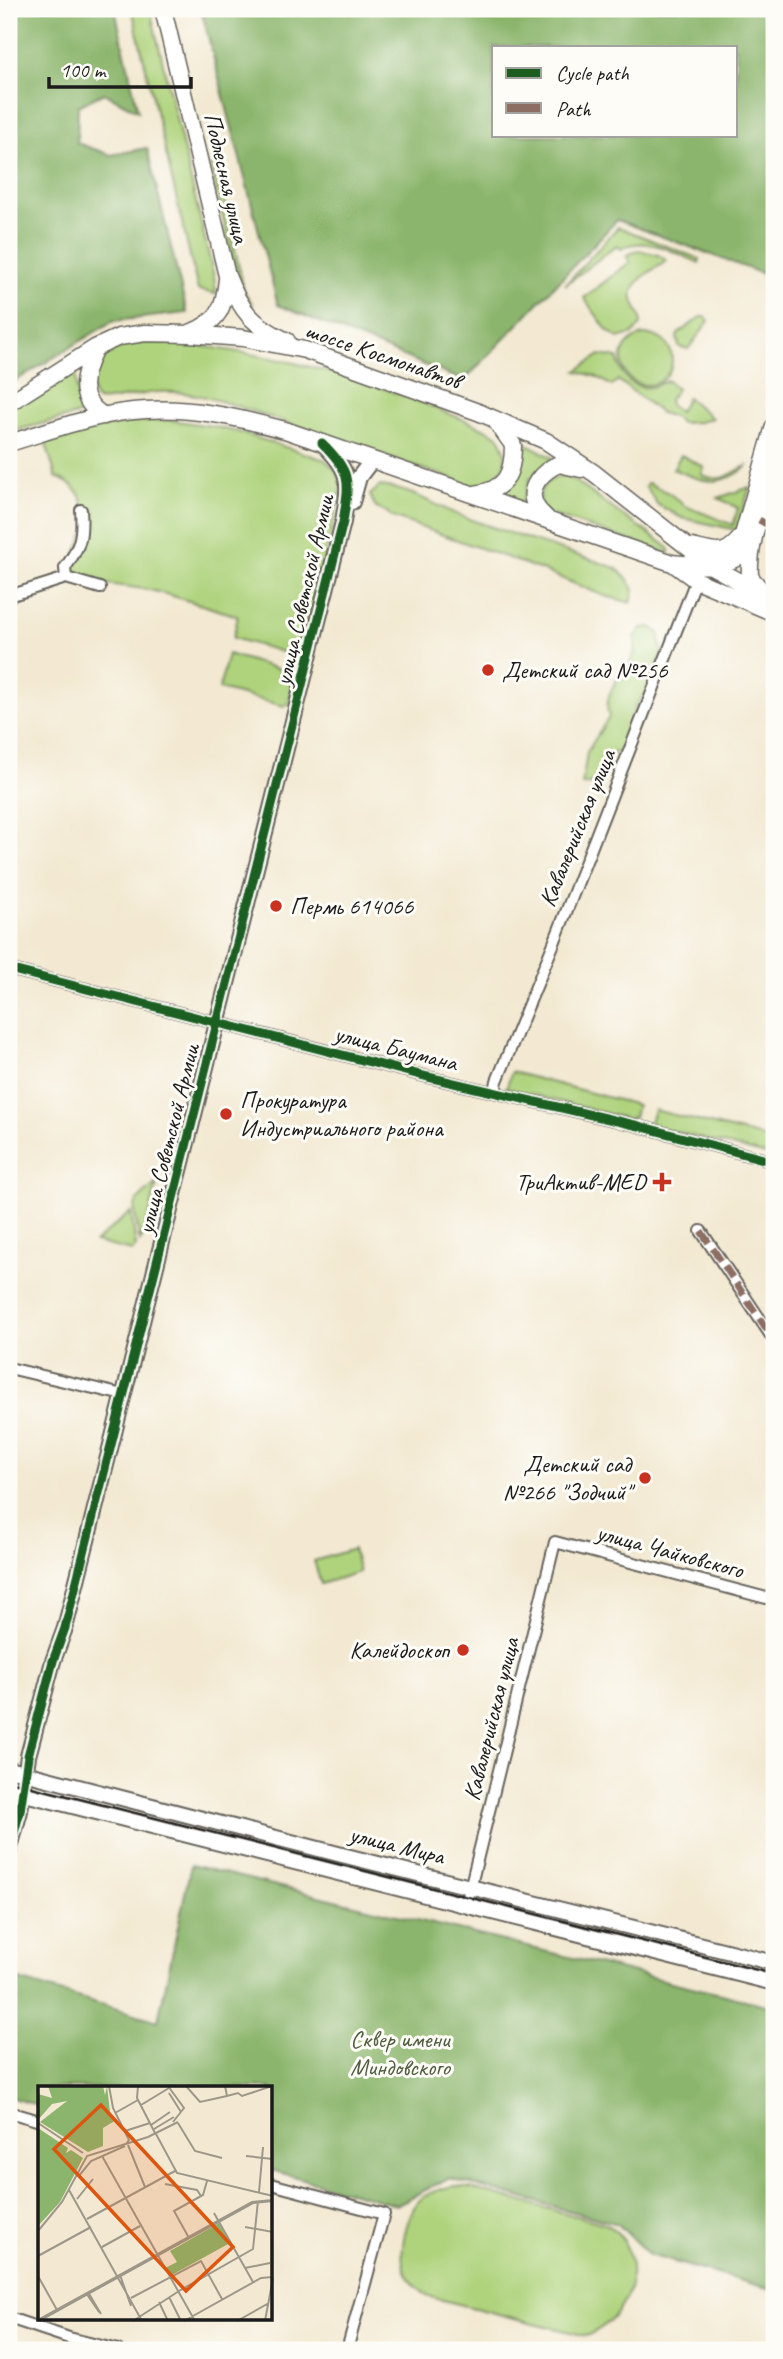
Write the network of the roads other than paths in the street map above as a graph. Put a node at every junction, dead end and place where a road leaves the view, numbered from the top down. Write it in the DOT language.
graph roads {
  1 [pos="163,9"];
  2 [pos="227,276"];
  3 [pos="189,334"];
  4 [pos="95,348"];
  5 [pos="305,350"];
  6 [pos="9,403"];
  7 [pos="104,416"];
  8 [pos="494,418"];
  9 [pos="774,426"];
  10 [pos="9,443"];
  11 [pos="322,443"];
  12 [pos="372,460"];
  13 [pos="774,465"];
  14 [pos="594,473"];
  15 [pos="475,494"];
  16 [pos="81,510"];
  17 [pos="550,521"];
  18 [pos="343,522"];
  19 [pos="767,524"];
  20 [pos="684,545"];
  21 [pos="751,546"];
  22 [pos="672,562"];
  23 [pos="713,567"];
  24 [pos="66,578"];
  25 [pos="696,580"];
  26 [pos="100,588"];
  27 [pos="9,596"];
  28 [pos="773,603"];
  29 [pos="9,969"];
  30 [pos="217,1021"];
  31 [pos="495,1092"];
  32 [pos="774,1162"];
  33 [pos="701,1231"];
  34 [pos="774,1340"];
  35 [pos="9,1368"];
  36 [pos="123,1395"];
  37 [pos="555,1542"];
  38 [pos="774,1600"];
  39 [pos="9,1769"];
  40 [pos="25,1774"];
  41 [pos="16,1792"];
  42 [pos="9,1851"];
  43 [pos="471,1887"];
  44 [pos="466,1905"];
  45 [pos="774,1963"];
  46 [pos="774,1983"];
  47 [pos="9,2112"];
  48 [pos="38,2120"];
  49 [pos="273,2185"];
  50 [pos="9,2319"];
  51 [pos="118,2350"];
  52 [pos="348,2350"];
  1 -- 2 [label="main road, Подлесная улица"];
  2 -- 3 [label="main road"];
  2 -- 5 [label="main road, Подлесная улица"];
  3 -- 4 [label="main road, шоссе Космонавтов"];
  3 -- 5 [label="main road, шоссе Космонавтов"];
  4 -- 6 [label="main road, шоссе Космонавтов"];
  4 -- 7 [label="main road"];
  5 -- 8 [label="main road, шоссе Космонавтов"];
  7 -- 10 [label="main road, шоссе Космонавтов"];
  7 -- 11 [label="main road, шоссе Космонавтов"];
  8 -- 14 [label="main road, шоссе Космонавтов"];
  8 -- 15 [label="main road"];
  9 -- 20 [label="main road"];
  11 -- 12 [label="main road, шоссе Космонавтов"];
  11 -- 18 [label="main road, улица Советской Армии"];
  12 -- 15 [label="main road, шоссе Космонавтов"];
  12 -- 18 [label="main road, улица Советской Армии"];
  13 -- 19 [label="main road"];
  14 -- 17 [label="main road"];
  14 -- 20 [label="main road, шоссе Космонавтов"];
  15 -- 17 [label="main road, шоссе Космонавтов"];
  16 -- 24 [label="street"];
  17 -- 22 [label="main road, шоссе Космонавтов"];
  18 -- 30 [label="main road, улица Советской Армии"];
  19 -- 21 [label="main road"];
  20 -- 23 [label="main road, шоссе Космонавтов"];
  21 -- 23 [label="main road"];
  21 -- 28 [label="main road"];
  22 -- 23 [label="main road, шоссе Космонавтов"];
  22 -- 25 [label="main road, шоссе Космонавтов"];
  23 -- 28 [label="main road, шоссе Космонавтов"];
  24 -- 26 [label="street"];
  24 -- 27 [label="street"];
  25 -- 28 [label="main road, шоссе Космонавтов"];
  25 -- 31 [label="street, Кавалерийская улица"];
  29 -- 30 [label="street, улица Баумана"];
  30 -- 31 [label="street, улица Баумана"];
  30 -- 36 [label="main road, улица Советской Армии"];
  31 -- 32 [label="street, улица Баумана"];
  33 -- 34 [label="street"];
  35 -- 36 [label="street"];
  36 -- 40 [label="main road, улица Советской Армии"];
  37 -- 38 [label="street, улица Чайковского"];
  37 -- 43 [label="street, Кавалерийская улица"];
  39 -- 40 [label="main road, улица Мира"];
  40 -- 41 [label="main road, улица Советской Армии"];
  40 -- 43 [label="main road, улица Мира"];
  41 -- 42 [label="main road, улица Советской Армии"];
  41 -- 44 [label="main road, улица Мира"];
  43 -- 44 [label="street, Кавалерийская улица"];
  43 -- 45 [label="main road, улица Мира"];
  44 -- 46 [label="main road, улица Мира"];
  47 -- 48 [label="street"];
  49 -- 52 [label="street"];
  50 -- 51 [label="street"];
}
